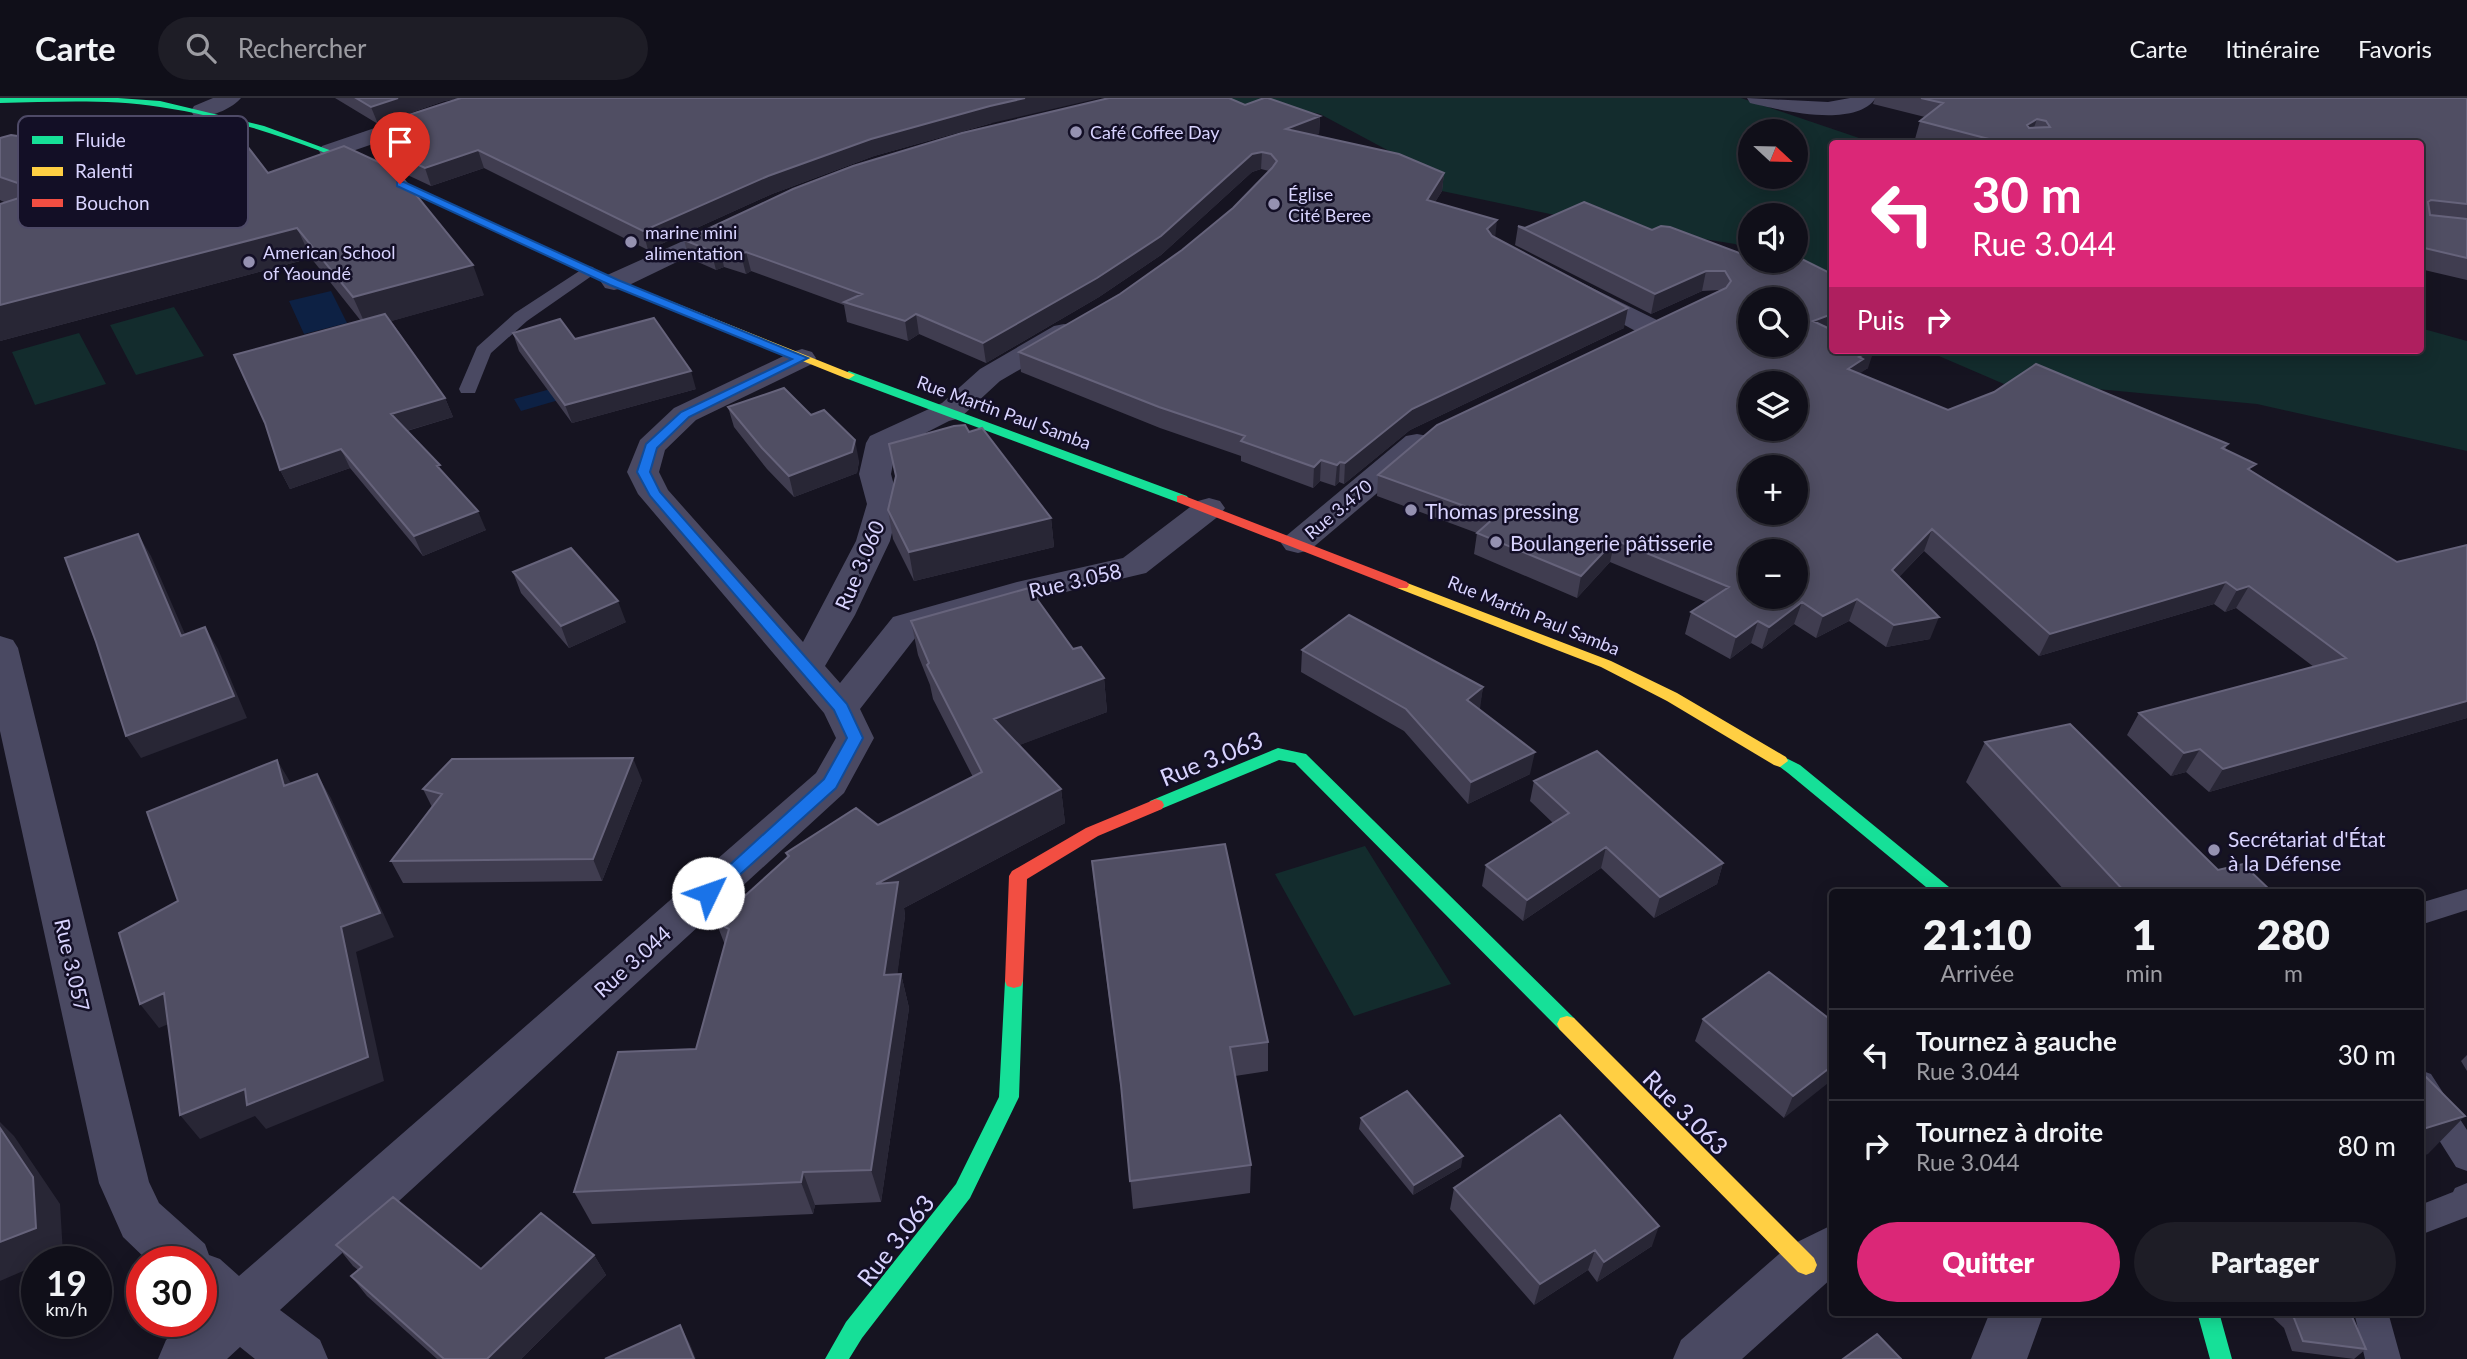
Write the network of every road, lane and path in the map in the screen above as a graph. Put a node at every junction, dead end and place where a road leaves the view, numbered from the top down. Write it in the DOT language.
graph roads {
  1 [pos="230,98"];
  2 [pos="500,98"];
  3 [pos="1758,98"];
  4 [pos="27,99"];
  5 [pos="0,100"];
  6 [pos="1860,102"];
  7 [pos="202,111"];
  8 [pos="221,116"];
  9 [pos="248,123"];
  10 [pos="330,151"];
  11 [pos="758,214"];
  12 [pos="587,271"];
  13 [pos="1558,279"];
  14 [pos="614,282"];
  15 [pos="1086,319"];
  16 [pos="1615,345"];
  17 [pos="802,358"];
  18 [pos="468,389"];
  19 [pos="947,412"];
  20 [pos="1447,427"];
  21 [pos="1209,508"];
  22 [pos="1298,543"];
  23 [pos="0,648"];
  24 [pos="806,668"];
  25 [pos="841,708"];
  26 [pos="1940,889"];
  27 [pos="2467,899"];
  28 [pos="2424,913"];
  29 [pos="2424,1089"];
  30 [pos="2467,1157"];
  31 [pos="2467,1198"];
  32 [pos="2424,1218"];
  33 [pos="169,1246"];
  34 [pos="1819,1258"];
  35 [pos="217,1292"];
  36 [pos="239,1313"];
  37 [pos="2015,1316"];
  38 [pos="2209,1316"];
  39 [pos="2372,1316"];
  40 [pos="186,1359"];
  41 [pos="300,1359"];
  42 [pos="836,1359"];
  43 [pos="1701,1359"];
  44 [pos="1999,1359"];
  45 [pos="2221,1359"];
  46 [pos="2383,1359"];
  1 -- 7 [label="street"];
  2 -- 10 [label="street"];
  3 -- 6 [label="street"];
  4 -- 5 [label="main road, Rue Martin Paul Samba"];
  4 -- 7 [label="main road, Rue Martin Paul Samba"];
  7 -- 8 [label="main road, Rue Martin Paul Samba"];
  9 -- 10 [label="main road, Rue Martin Paul Samba"];
  10 -- 12 [label="main road, Rue Martin Paul Samba"];
  11 -- 14 [label="street"];
  12 -- 14 [label="main road, Rue Martin Paul Samba"];
  12 -- 18 [label="lane"];
  13 -- 16 [label="street"];
  14 -- 17 [label="main road, Rue Martin Paul Samba"];
  15 -- 19 [label="street"];
  17 -- 19 [label="main road, Rue Martin Paul Samba"];
  17 -- 24 [label="street, Rue 3.044"];
  19 -- 21 [label="main road, Rue Martin Paul Samba"];
  19 -- 24 [label="street, Rue 3.060"];
  20 -- 22 [label="street, Rue 3.470"];
  21 -- 22 [label="main road, Rue Martin Paul Samba"];
  21 -- 25 [label="street, Rue 3.058"];
  22 -- 26 [label="main road, Rue Martin Paul Samba"];
  23 -- 33 [label="street, Rue 3.057"];
  24 -- 25 [label="street, Rue 3.044"];
  25 -- 36 [label="street, Rue 3.044"];
  27 -- 28 [label="lane"];
  29 -- 30 [label="lane"];
  31 -- 32 [label="lane"];
  34 -- 42 [label="main road, Rue 3.063"];
  34 -- 43 [label="street"];
  35 -- 36 [label="street"];
  36 -- 40 [label="street"];
  36 -- 41 [label="street"];
  37 -- 44 [label="street"];
  38 -- 45 [label="main road"];
  39 -- 46 [label="lane"];
}
